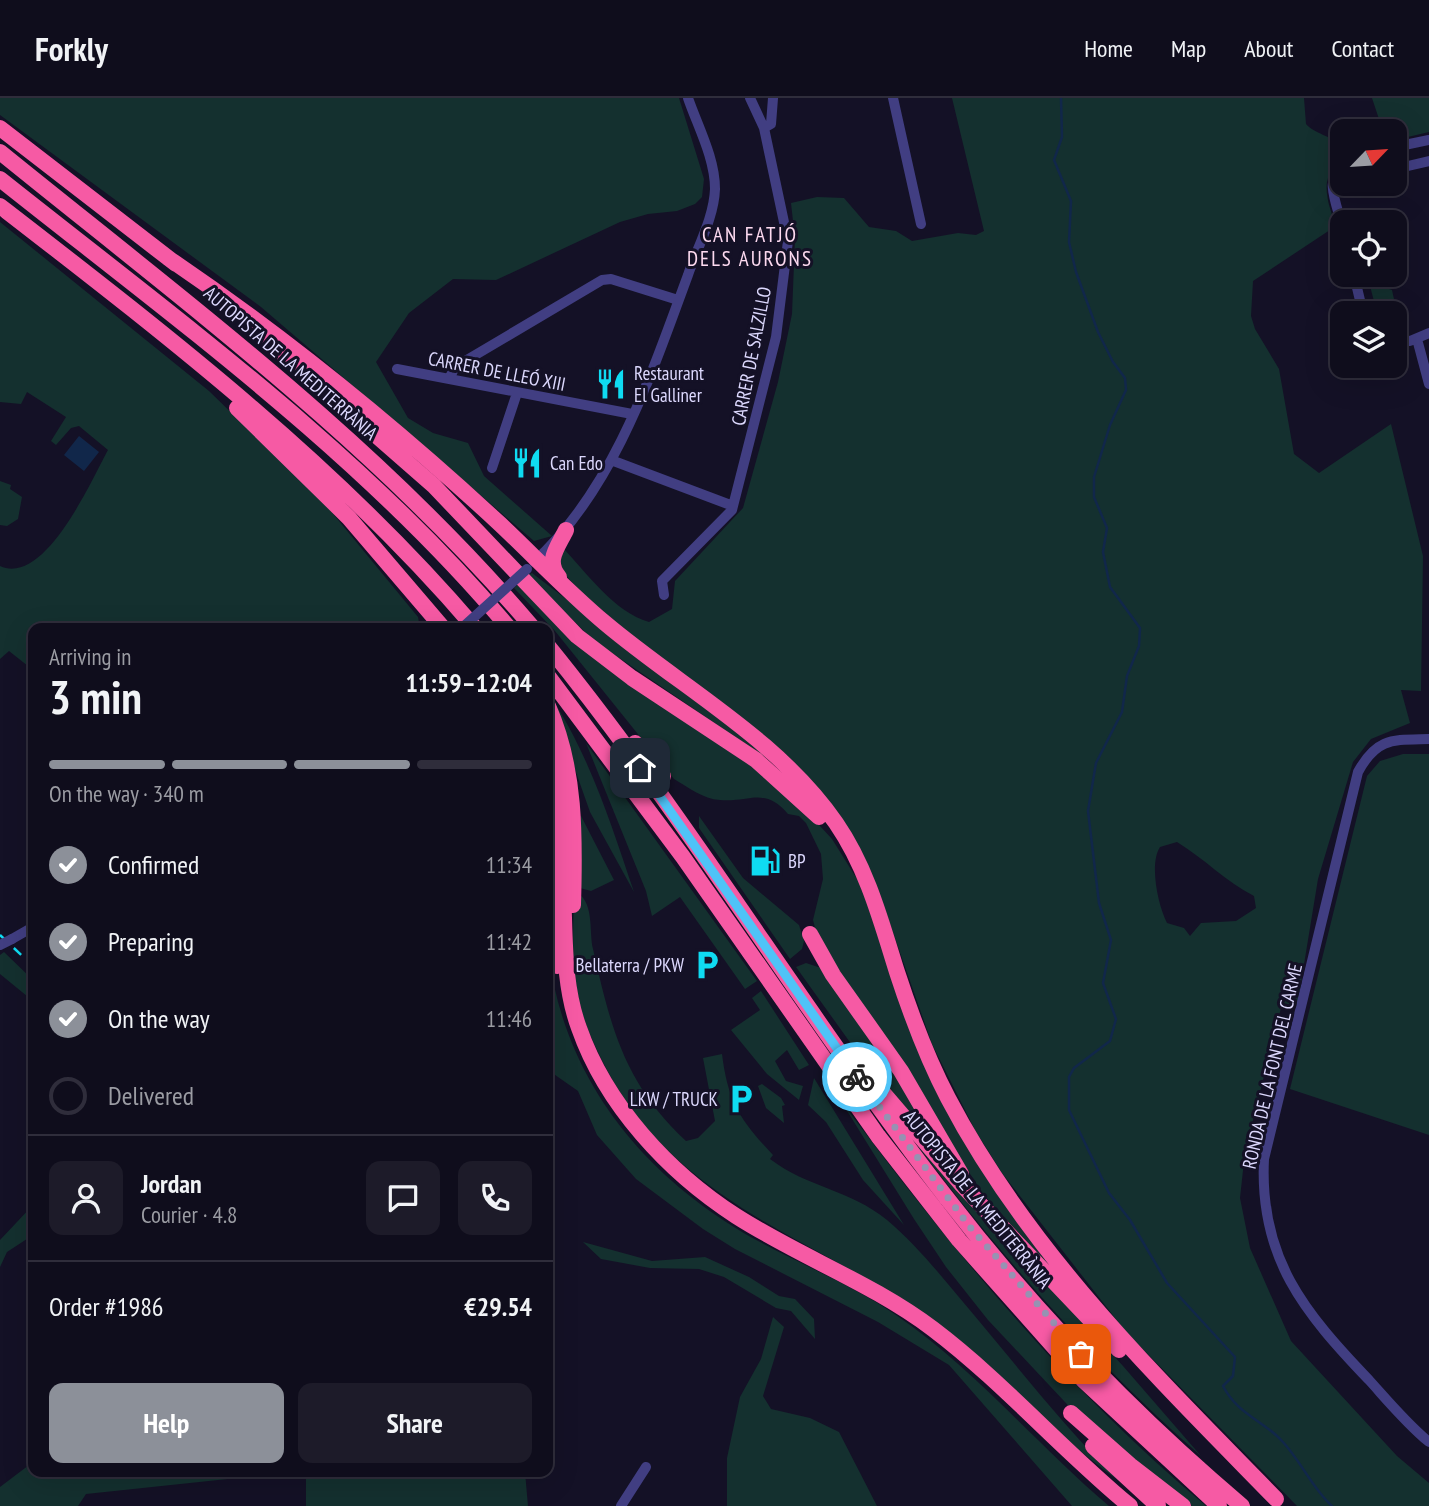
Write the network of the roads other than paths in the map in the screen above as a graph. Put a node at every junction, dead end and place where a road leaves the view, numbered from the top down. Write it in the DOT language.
graph roads {
  1 [pos="688,98"];
  2 [pos="750,98"];
  3 [pos="773,98"];
  4 [pos="892,98"];
  5 [pos="0,128"];
  6 [pos="764,128"];
  7 [pos="1429,140"];
  8 [pos="1407,145"];
  9 [pos="0,152"];
  10 [pos="1429,154"];
  11 [pos="1407,159"];
  12 [pos="1429,161"];
  13 [pos="1407,166"];
  14 [pos="0,179"];
  15 [pos="0,206"];
  16 [pos="921,223"];
  17 [pos="169,258"];
  18 [pos="678,300"];
  19 [pos="143,318"];
  20 [pos="1429,333"];
  21 [pos="1417,339"];
  22 [pos="1407,340"];
  23 [pos="397,369"];
  24 [pos="449,379"];
  25 [pos="1429,384"];
  26 [pos="517,393"];
  27 [pos="632,414"];
  28 [pos="611,460"];
  29 [pos="492,468"];
  30 [pos="356,469"];
  31 [pos="733,506"];
  32 [pos="564,532"];
  33 [pos="517,541"];
  34 [pos="375,547"];
  35 [pos="531,564"];
  36 [pos="400,576"];
  37 [pos="664,595"];
  38 [pos="584,605"];
  39 [pos="430,623"];
  40 [pos="439,623"];
  41 [pos="449,623"];
  42 [pos="467,623"];
  43 [pos="470,623"];
  44 [pos="494,623"];
  45 [pos="504,623"];
  46 [pos="529,623"];
  47 [pos="553,652"];
  48 [pos="562,664"];
  49 [pos="553,683"];
  50 [pos="553,720"];
  51 [pos="1427,739"];
  52 [pos="663,776"];
  53 [pos="553,785"];
  54 [pos="719,877"];
  55 [pos="28,930"];
  56 [pos="553,931"];
  57 [pos="884,931"];
  58 [pos="810,934"];
  59 [pos="0,946"];
  60 [pos="605,1081"];
  61 [pos="636,1126"];
  62 [pos="999,1223"];
  63 [pos="1037,1422"];
  64 [pos="1429,1442"];
  65 [pos="646,1467"];
  66 [pos="1280,1503"];
  67 [pos="621,1506"];
  68 [pos="1130,1506"];
  69 [pos="1144,1506"];
  70 [pos="1158,1506"];
  71 [pos="1183,1506"];
  72 [pos="1219,1506"];
  73 [pos="1242,1506"];
  1 -- 18 [label="street"];
  2 -- 6 [label="street, CARRER DE SALZILLO"];
  3 -- 6 [label="street"];
  4 -- 16 [label="street"];
  5 -- 17 [label="highway"];
  6 -- 31 [label="street, CARRER DE SALZILLO"];
  7 -- 8 [label="street"];
  9 -- 46 [label="highway, AUTOPISTA DE LA MEDITERRÀNIA"];
  10 -- 11 [label="street"];
  12 -- 13 [label="street"];
  14 -- 30 [label="highway, AUTOPISTA DE LA MEDITERRÀNIA"];
  15 -- 19 [label="highway"];
  17 -- 33 [label="highway"];
  17 -- 57 [label="highway"];
  18 -- 24 [label="street"];
  18 -- 27 [label="street"];
  19 -- 34 [label="highway"];
  19 -- 43 [label="highway"];
  20 -- 21 [label="street"];
  21 -- 22 [label="street"];
  21 -- 25 [label="street"];
  23 -- 24 [label="street, CARRER DE LLEÓ XIII"];
  24 -- 26 [label="street, CARRER DE LLEÓ XIII"];
  26 -- 27 [label="street, CARRER DE LLEÓ XIII"];
  26 -- 29 [label="street"];
  27 -- 28 [label="street"];
  28 -- 31 [label="street"];
  28 -- 32 [label="street"];
  30 -- 44 [label="highway"];
  30 -- 45 [label="highway, AUTOPISTA DE LA MEDITERRÀNIA"];
  31 -- 37 [label="street, CARRER DE SALZILLO"];
  32 -- 33 [label="highway"];
  32 -- 35 [label="street"];
  32 -- 38 [label="highway"];
  33 -- 35 [label="highway"];
  34 -- 36 [label="highway"];
  34 -- 41 [label="highway"];
  35 -- 38 [label="highway"];
  35 -- 42 [label="street, bridge"];
  36 -- 39 [label="highway"];
  36 -- 40 [label="highway"];
  38 -- 57 [label="highway"];
  47 -- 48 [label="highway, AUTOPISTA DE LA MEDITERRÀNIA"];
  48 -- 52 [label="highway"];
  48 -- 54 [label="highway, AUTOPISTA DE LA MEDITERRÀNIA"];
  49 -- 72 [label="highway, AUTOPISTA DE LA MEDITERRÀNIA"];
  50 -- 60 [label="highway"];
  51 -- 64 [label="street, RONDA DE LA FONT DEL CARME"];
  53 -- 60 [label="highway"];
  54 -- 62 [label="highway"];
  54 -- 73 [label="highway, AUTOPISTA DE LA MEDITERRÀNIA"];
  55 -- 59 [label="street, bridge"];
  56 -- 61 [label="highway"];
  57 -- 66 [label="highway"];
  58 -- 62 [label="highway"];
  60 -- 61 [label="highway"];
  61 -- 63 [label="highway"];
  62 -- 66 [label="highway"];
  63 -- 68 [label="highway"];
  63 -- 69 [label="highway"];
  65 -- 67 [label="street"];
  70 -- 71 [label="highway"];
}
